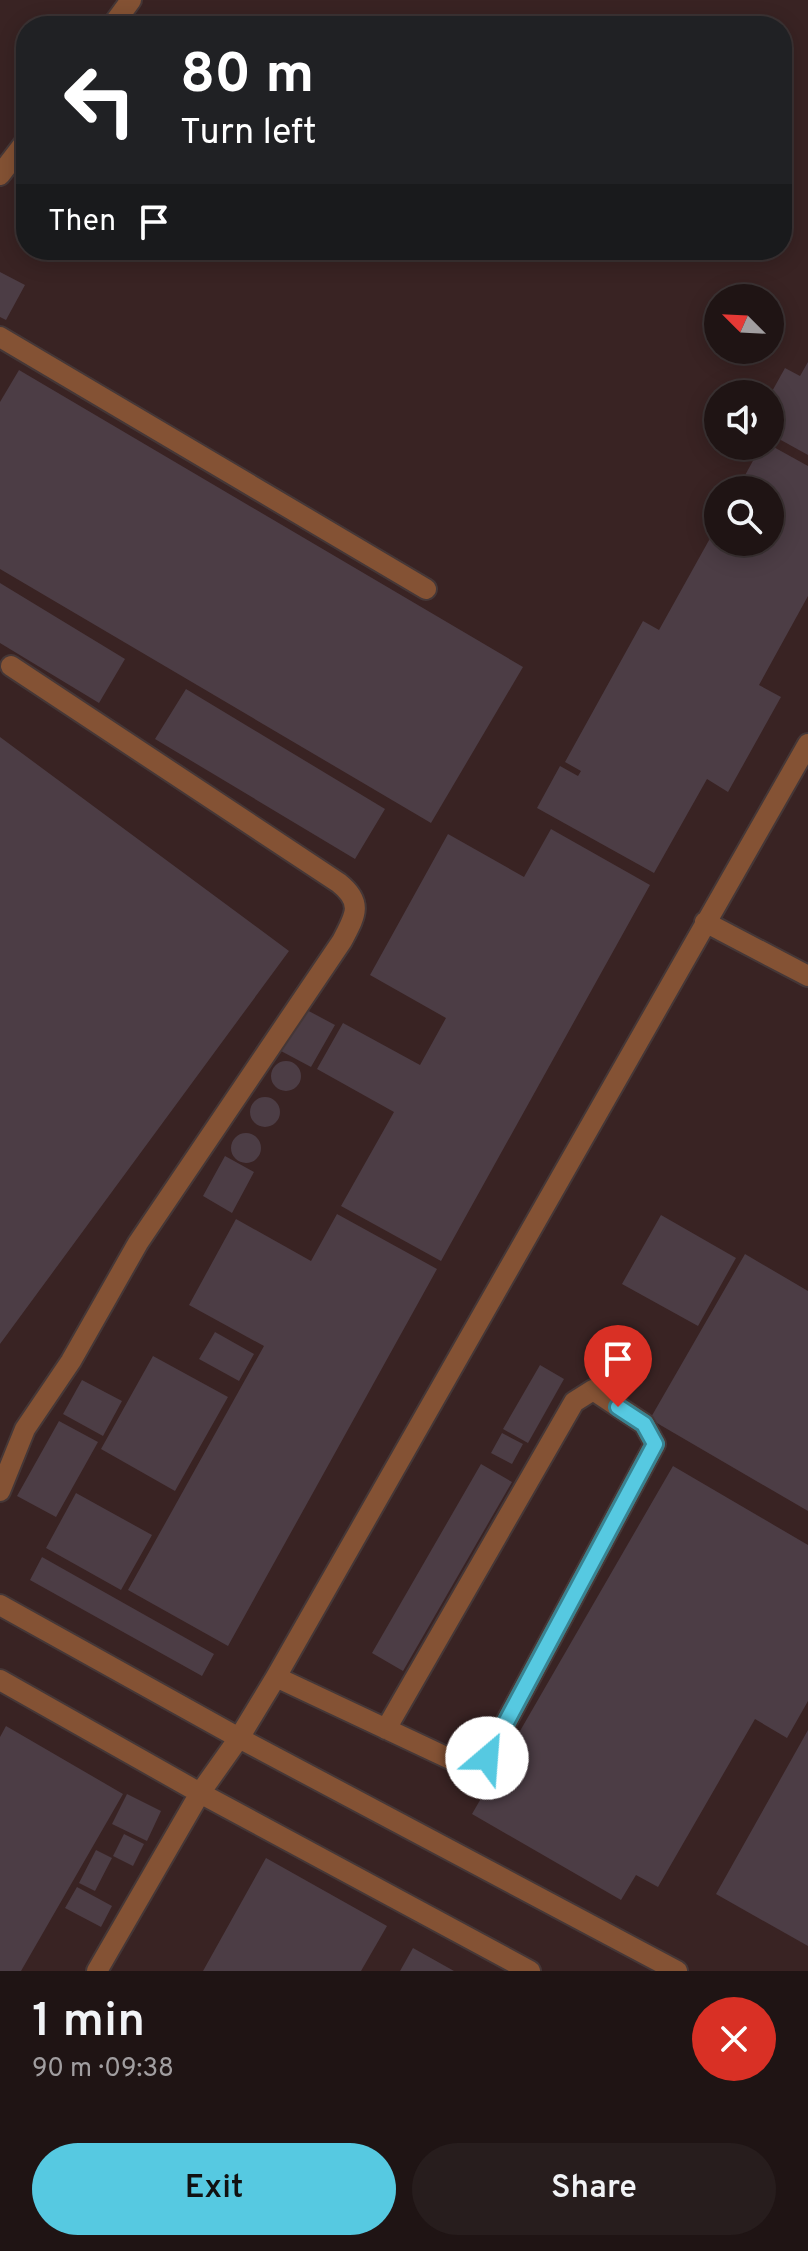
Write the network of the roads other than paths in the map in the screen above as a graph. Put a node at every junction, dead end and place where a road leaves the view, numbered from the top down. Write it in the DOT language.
graph roads {
  1 [pos="16,154"];
  2 [pos="0,175"];
  3 [pos="0,337"];
  4 [pos="426,589"];
  5 [pos="11,666"];
  6 [pos="808,744"];
  7 [pos="705,922"];
  8 [pos="808,976"];
  9 [pos="0,1491"];
  10 [pos="0,1605"];
  11 [pos="276,1677"];
  12 [pos="0,1680"];
  13 [pos="386,1729"];
  14 [pos="239,1738"];
  15 [pos="200,1793"];
  16 [pos="97,1971"];
  17 [pos="530,1971"];
  18 [pos="677,1971"];
  1 -- 2 [label="lane"];
  3 -- 4 [label="lane"];
  5 -- 9 [label="lane"];
  6 -- 7 [label="lane"];
  7 -- 8 [label="lane"];
  7 -- 11 [label="lane"];
  10 -- 14 [label="lane"];
  11 -- 13 [label="lane"];
  11 -- 14 [label="lane"];
  12 -- 15 [label="lane"];
  13 -- 13 [label="lane"];
  14 -- 15 [label="lane"];
  14 -- 18 [label="lane"];
  15 -- 16 [label="lane"];
  15 -- 17 [label="lane"];
}
